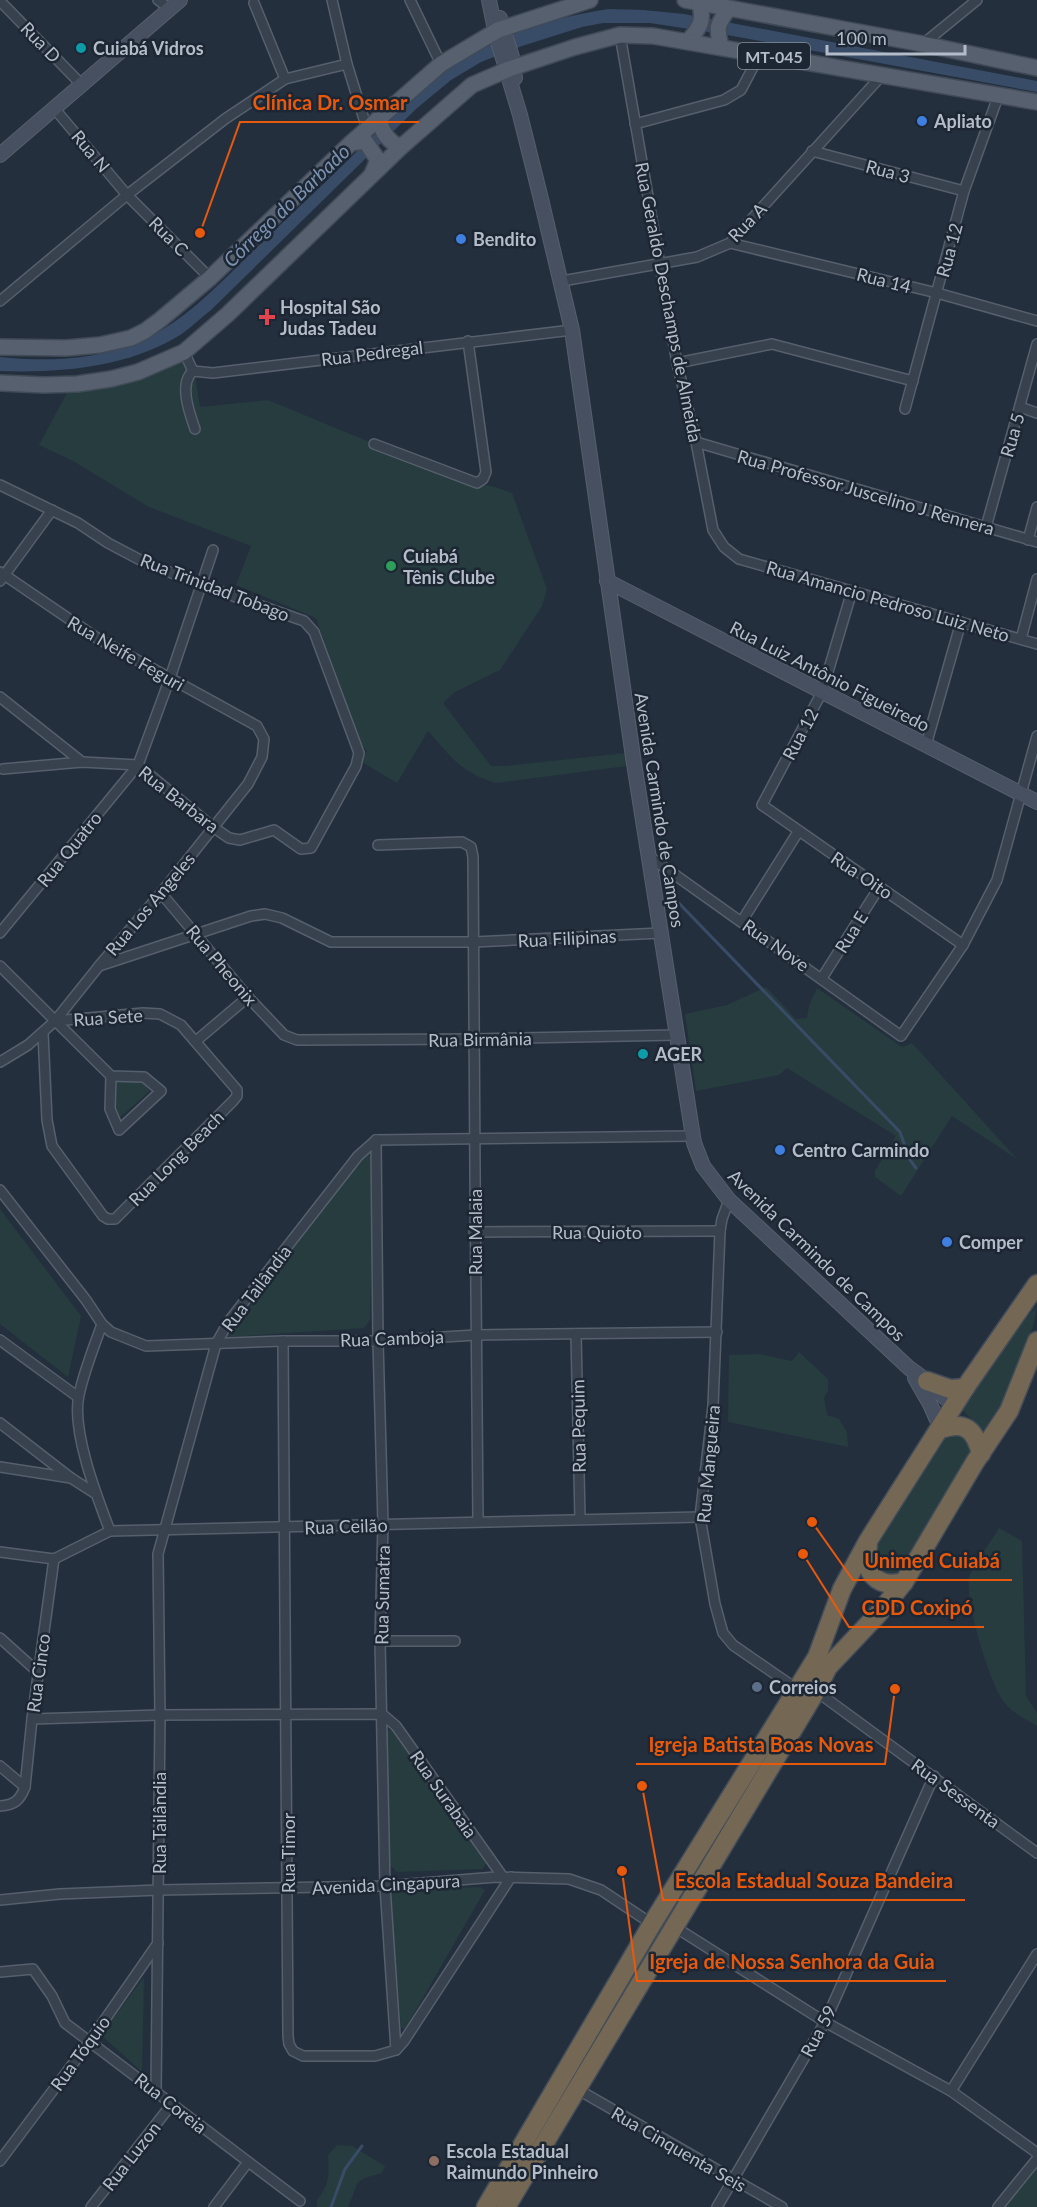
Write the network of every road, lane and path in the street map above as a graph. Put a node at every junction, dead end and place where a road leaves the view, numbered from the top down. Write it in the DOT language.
graph roads {
  1 [pos="158,0"];
  2 [pos="332,0"];
  3 [pos="410,0"];
  4 [pos="491,0"];
  5 [pos="590,0"];
  6 [pos="977,0"];
  7 [pos="0,1"];
  8 [pos="254,3"];
  9 [pos="175,4"];
  10 [pos="696,5"];
  11 [pos="758,7"];
  12 [pos="722,18"];
  13 [pos="500,31"];
  14 [pos="620,35"];
  15 [pos="688,41"];
  16 [pos="923,44"];
  17 [pos="721,47"];
  18 [pos="760,54"];
  19 [pos="347,64"];
  20 [pos="441,64"];
  21 [pos="509,64"];
  22 [pos="1037,68"];
  23 [pos="883,74"];
  24 [pos="285,79"];
  25 [pos="81,84"];
  26 [pos="999,94"];
  27 [pos="1037,102"];
  28 [pos="54,108"];
  29 [pos="635,124"];
  30 [pos="369,131"];
  31 [pos="397,145"];
  32 [pos="3,147"];
  33 [pos="812,152"];
  34 [pos="371,177"];
  35 [pos="964,191"];
  36 [pos="127,195"];
  37 [pos="730,243"];
  38 [pos="658,265"];
  39 [pos="210,278"];
  40 [pos="562,282"];
  41 [pos="937,293"];
  42 [pos="0,300"];
  43 [pos="1037,321"];
  44 [pos="572,330"];
  45 [pos="468,341"];
  46 [pos="1037,344"];
  47 [pos="0,347"];
  48 [pos="184,352"];
  49 [pos="677,363"];
  50 [pos="193,371"];
  51 [pos="913,381"];
  52 [pos="0,383"];
  53 [pos="1020,407"];
  54 [pos="905,409"];
  55 [pos="1037,413"];
  56 [pos="195,429"];
  57 [pos="696,442"];
  58 [pos="374,444"];
  59 [pos="0,485"];
  60 [pos="1037,507"];
  61 [pos="52,510"];
  62 [pos="986,527"];
  63 [pos="1033,541"];
  64 [pos="213,550"];
  65 [pos="739,559"];
  66 [pos="2,576"];
  67 [pos="1037,579"];
  68 [pos="607,582"];
  69 [pos="202,585"];
  70 [pos="852,591"];
  71 [pos="961,622"];
  72 [pos="1021,639"];
  73 [pos="1037,644"];
  74 [pos="170,678"];
  75 [pos="822,692"];
  76 [pos="0,697"];
  77 [pos="257,726"];
  78 [pos="1037,736"];
  79 [pos="926,745"];
  80 [pos="360,753"];
  81 [pos="82,762"];
  82 [pos="138,765"];
  83 [pos="1,770"];
  84 [pos="1021,794"];
  85 [pos="1037,802"];
  86 [pos="762,805"];
  87 [pos="213,827"];
  88 [pos="798,832"];
  89 [pos="378,845"];
  90 [pos="650,857"];
  91 [pos="880,886"];
  92 [pos="161,893"];
  93 [pos="742,921"];
  94 [pos="0,933"];
  95 [pos="661,933"];
  96 [pos="196,935"];
  97 [pos="474,942"];
  98 [pos="963,945"];
  99 [pos="0,966"];
  100 [pos="99,966"];
  101 [pos="822,978"];
  102 [pos="248,997"];
  103 [pos="55,1021"];
  104 [pos="43,1033"];
  105 [pos="284,1035"];
  106 [pos="677,1035"];
  107 [pos="475,1039"];
  108 [pos="196,1041"];
  109 [pos="0,1062"];
  110 [pos="111,1076"];
  111 [pos="237,1090"];
  112 [pos="692,1136"];
  113 [pos="477,1139"];
  114 [pos="376,1140"];
  115 [pos="0,1190"];
  116 [pos="729,1200"];
  117 [pos="720,1231"];
  118 [pos="474,1232"];
  119 [pos="1037,1284"];
  120 [pos="102,1324"];
  121 [pos="717,1332"];
  122 [pos="576,1334"];
  123 [pos="476,1335"];
  124 [pos="0,1340"];
  125 [pos="283,1341"];
  126 [pos="378,1341"];
  127 [pos="1037,1341"];
  128 [pos="216,1344"];
  129 [pos="909,1368"];
  130 [pos="927,1381"];
  131 [pos="965,1388"];
  132 [pos="78,1397"];
  133 [pos="955,1407"];
  134 [pos="0,1423"];
  135 [pos="940,1429"];
  136 [pos="971,1431"];
  137 [pos="981,1454"];
  138 [pos="0,1467"];
  139 [pos="71,1478"];
  140 [pos="96,1494"];
  141 [pos="700,1517"];
  142 [pos="580,1519"];
  143 [pos="478,1521"];
  144 [pos="383,1524"];
  145 [pos="284,1528"];
  146 [pos="164,1530"];
  147 [pos="110,1531"];
  148 [pos="868,1541"];
  149 [pos="0,1552"];
  150 [pos="54,1559"];
  151 [pos="904,1582"];
  152 [pos="0,1638"];
  153 [pos="380,1641"];
  154 [pos="455,1641"];
  155 [pos="39,1673"];
  156 [pos="807,1690"];
  157 [pos="287,1714"];
  158 [pos="382,1714"];
  159 [pos="160,1715"];
  160 [pos="32,1719"];
  161 [pos="0,1766"];
  162 [pos="934,1776"];
  163 [pos="25,1786"];
  164 [pos="0,1806"];
  165 [pos="1037,1853"];
  166 [pos="507,1877"];
  167 [pos="385,1886"];
  168 [pos="288,1889"];
  169 [pos="159,1890"];
  170 [pos="0,1900"];
  171 [pos="652,1924"];
  172 [pos="675,1927"];
  173 [pos="158,1943"];
  174 [pos="1037,1954"];
  175 [pos="0,1972"];
  176 [pos="825,2022"];
  177 [pos="90,2041"];
  178 [pos="396,2050"];
  179 [pos="577,2089"];
  180 [pos="951,2091"];
  181 [pos="156,2092"];
  182 [pos="171,2104"];
  183 [pos="1037,2153"];
  184 [pos="1037,2159"];
  185 [pos="0,2161"];
  186 [pos="248,2162"];
  187 [pos="732,2180"];
  188 [pos="300,2201"];
  189 [pos="91,2207"];
  190 [pos="214,2207"];
  191 [pos="486,2207"];
  192 [pos="506,2207"];
  193 [pos="717,2207"];
  194 [pos="782,2207"];
  195 [pos="998,2207"];
  1 -- 9 [label="street"];
  2 -- 19 [label="street"];
  3 -- 20 [label="street"];
  4 -- 13 [label="main road, Avenida Carmindo de Campos"];
  5 -- 13 [label="main road"];
  6 -- 16 [label="street"];
  7 -- 25 [label="street, Rua D"];
  8 -- 24 [label="street"];
  9 -- 25 [label="main road"];
  10 -- 12 [label="main road, MT-045"];
  10 -- 15 [label="main road"];
  11 -- 12 [label="main road, MT-045"];
  11 -- 16 [label="main road, MT-045"];
  12 -- 17 [label="main road"];
  13 -- 20 [label="main road"];
  13 -- 21 [label="main road, Avenida Carmindo de Campos"];
  14 -- 15 [label="main road, MT-045"];
  14 -- 21 [label="main road, MT-045"];
  14 -- 29 [label="street, Rua Geraldo Deschamps de Almeida"];
  15 -- 17 [label="main road, MT-045"];
  16 -- 22 [label="main road, MT-045"];
  17 -- 18 [label="main road, MT-045"];
  18 -- 23 [label="main road, MT-045"];
  18 -- 29 [label="street"];
  19 -- 24 [label="street"];
  19 -- 30 [label="street"];
  20 -- 30 [label="main road"];
  21 -- 31 [label="main road, MT-045"];
  21 -- 40 [label="main road, Avenida Carmindo de Campos"];
  23 -- 26 [label="main road, MT-045"];
  23 -- 33 [label="street, Rua A"];
  24 -- 36 [label="street"];
  25 -- 28 [label="main road"];
  26 -- 27 [label="main road, MT-045"];
  26 -- 35 [label="street, Rua 12"];
  28 -- 32 [label="main road"];
  28 -- 36 [label="street, Rua N"];
  29 -- 38 [label="street, Rua Geraldo Deschamps de Almeida"];
  30 -- 31 [label="main road"];
  30 -- 34 [label="main road"];
  30 -- 39 [label="main road"];
  31 -- 34 [label="main road, MT-045"];
  33 -- 35 [label="street, Rua 3"];
  33 -- 37 [label="street, Rua A"];
  34 -- 48 [label="main road, MT-045"];
  35 -- 41 [label="street, Rua 12"];
  36 -- 39 [label="street, Rua C"];
  36 -- 42 [label="street"];
  37 -- 38 [label="street, Rua A"];
  37 -- 41 [label="street, Rua 14"];
  38 -- 40 [label="street, Rua A"];
  38 -- 49 [label="street, Rua Geraldo Deschamps de Almeida"];
  39 -- 47 [label="main road"];
  40 -- 44 [label="main road, Avenida Carmindo de Campos"];
  41 -- 43 [label="street, Rua 14"];
  41 -- 51 [label="street, Rua 12"];
  44 -- 45 [label="street, Rua Pedregal"];
  44 -- 68 [label="main road, Avenida Carmindo de Campos"];
  45 -- 50 [label="street, Rua Pedregal"];
  45 -- 58 [label="street"];
  46 -- 53 [label="street, Rua 5"];
  48 -- 50 [label="street"];
  48 -- 52 [label="main road, MT-045"];
  49 -- 51 [label="street"];
  49 -- 57 [label="street, Rua Geraldo Deschamps de Almeida"];
  50 -- 56 [label="street"];
  51 -- 54 [label="street, Rua 12"];
  53 -- 55 [label="street"];
  53 -- 62 [label="street, Rua 5"];
  57 -- 62 [label="street, Rua Professor Juscelino J Rennera"];
  57 -- 65 [label="street, Rua Geraldo Deschamps de Almeida"];
  59 -- 61 [label="street, Rua Trinidad Tobago"];
  60 -- 63 [label="street"];
  61 -- 66 [label="street"];
  61 -- 69 [label="street, Rua Trinidad Tobago"];
  62 -- 63 [label="street, Rua Professor Juscelino J Rennera"];
  64 -- 69 [label="street, Rua Quatro"];
  65 -- 70 [label="street, Rua Amancio Pedroso Luiz Neto"];
  66 -- 74 [label="street, Rua Neife Feguri"];
  67 -- 72 [label="street"];
  68 -- 75 [label="main road, Rua Luiz Antônio Figueiredo"];
  68 -- 90 [label="main road, Avenida Carmindo de Campos"];
  69 -- 74 [label="street, Rua Quatro"];
  69 -- 80 [label="street, Rua Trinidad Tobago"];
  70 -- 71 [label="street, Rua Amancio Pedroso Luiz Neto"];
  70 -- 75 [label="street, Rua 12"];
  71 -- 72 [label="street, Rua Amancio Pedroso Luiz Neto"];
  71 -- 79 [label="street"];
  72 -- 73 [label="street, Rua Amancio Pedroso Luiz Neto"];
  74 -- 77 [label="street, Rua Neife Feguri"];
  74 -- 82 [label="street, Rua Quatro"];
  75 -- 79 [label="main road, Rua Luiz Antônio Figueiredo"];
  75 -- 86 [label="street, Rua 12"];
  76 -- 81 [label="street"];
  77 -- 87 [label="street, Rua Los Angeles"];
  78 -- 84 [label="street"];
  79 -- 84 [label="main road, Rua Luiz Antônio Figueiredo"];
  80 -- 87 [label="street, Rua Barbara"];
  81 -- 82 [label="street, Rua Barbara"];
  81 -- 83 [label="street, Rua Barbara"];
  82 -- 87 [label="street, Rua Barbara"];
  82 -- 94 [label="street, Rua Quatro"];
  84 -- 85 [label="main road, Rua Luiz Antônio Figueiredo"];
  84 -- 98 [label="street"];
  86 -- 88 [label="street, Rua Oito"];
  87 -- 92 [label="street, Rua Los Angeles"];
  88 -- 91 [label="street, Rua Oito"];
  88 -- 93 [label="street"];
  89 -- 97 [label="street, Rua Malaia"];
  90 -- 93 [label="street, Rua Nove"];
  90 -- 95 [label="main road, Avenida Carmindo de Campos"];
  91 -- 98 [label="street, Rua Oito"];
  91 -- 101 [label="street, Rua E"];
  92 -- 96 [label="street, Rua Pheonix"];
  92 -- 100 [label="street, Rua Los Angeles"];
  93 -- 101 [label="street, Rua Nove"];
  95 -- 97 [label="street, Rua Filipinas"];
  95 -- 106 [label="main road, Avenida Carmindo de Campos"];
  96 -- 97 [label="street, Rua Filipinas"];
  96 -- 100 [label="street, Rua Filipinas"];
  96 -- 102 [label="street, Rua Pheonix"];
  97 -- 107 [label="street, Rua Malaia"];
  98 -- 101 [label="street, Rua Nove"];
  99 -- 103 [label="street"];
  100 -- 103 [label="street, Rua Los Angeles"];
  102 -- 105 [label="street, Rua Pheonix"];
  102 -- 108 [label="street"];
  103 -- 104 [label="street, Rua Los Angeles"];
  103 -- 108 [label="street, Rua Sete"];
  103 -- 110 [label="street"];
  104 -- 109 [label="street, Rua Los Angeles"];
  104 -- 111 [label="street, Rua Long Beach"];
  105 -- 107 [label="street, Rua Birmânia"];
  106 -- 107 [label="street, Rua Birmânia"];
  106 -- 112 [label="main road, Avenida Carmindo de Campos"];
  107 -- 113 [label="street, Rua Malaia"];
  108 -- 111 [label="street, Rua Sete"];
  110 -- 110 [label="street"];
  112 -- 113 [label="street"];
  112 -- 116 [label="main road, Avenida Carmindo de Campos"];
  113 -- 114 [label="street"];
  113 -- 118 [label="street, Rua Malaia"];
  114 -- 126 [label="street, Rua Sumatra"];
  114 -- 128 [label="street, Rua Tailândia"];
  115 -- 120 [label="street, Rua Camboja"];
  116 -- 117 [label="street, Rua Mangueira"];
  116 -- 129 [label="main road, Avenida Carmindo de Campos"];
  117 -- 118 [label="street, Rua Quioto"];
  117 -- 121 [label="street, Rua Mangueira"];
  118 -- 123 [label="street, Rua Malaia"];
  119 -- 131 [label="highway"];
  120 -- 128 [label="street, Rua Camboja"];
  120 -- 132 [label="street"];
  121 -- 122 [label="street, Rua Camboja"];
  121 -- 141 [label="street, Rua Mangueira"];
  122 -- 123 [label="street, Rua Camboja"];
  122 -- 142 [label="street, Rua Pequim"];
  123 -- 126 [label="street, Rua Camboja"];
  123 -- 143 [label="street, Rua Malaia"];
  124 -- 132 [label="street"];
  125 -- 126 [label="street, Rua Camboja"];
  125 -- 128 [label="street, Rua Camboja"];
  125 -- 145 [label="street, Rua Timor"];
  126 -- 144 [label="street, Rua Sumatra"];
  127 -- 137 [label="highway"];
  128 -- 146 [label="street, Rua Tailândia"];
  129 -- 130 [label="main road, Avenida Carmindo de Campos"];
  129 -- 135 [label="main road"];
  130 -- 131 [label="highway"];
  130 -- 133 [label="main road, Avenida Carmindo de Campos"];
  131 -- 133 [label="highway"];
  132 -- 140 [label="street"];
  133 -- 135 [label="highway"];
  133 -- 136 [label="highway"];
  134 -- 139 [label="street"];
  135 -- 136 [label="highway"];
  135 -- 148 [label="highway"];
  136 -- 137 [label="highway"];
  137 -- 151 [label="highway"];
  138 -- 139 [label="street"];
  139 -- 140 [label="street"];
  140 -- 147 [label="street"];
  141 -- 142 [label="street, Rua Ceilão"];
  141 -- 156 [label="street, Rua Mangueira"];
  142 -- 143 [label="street, Rua Ceilão"];
  143 -- 144 [label="street, Rua Ceilão"];
  144 -- 145 [label="street, Rua Ceilão"];
  144 -- 153 [label="street, Rua Sumatra"];
  145 -- 146 [label="street, Rua Ceilão"];
  145 -- 157 [label="street, Rua Timor"];
  146 -- 147 [label="street, Rua Ceilão"];
  146 -- 159 [label="street, Rua Tailândia"];
  147 -- 150 [label="street, Rua Ceilão"];
  148 -- 151 [label="highway"];
  148 -- 156 [label="highway"];
  149 -- 150 [label="street"];
  150 -- 155 [label="street, Rua Cinco"];
  151 -- 156 [label="highway"];
  152 -- 155 [label="street"];
  153 -- 154 [label="street"];
  153 -- 158 [label="street, Rua Sumatra"];
  155 -- 160 [label="street, Rua Cinco"];
  156 -- 162 [label="street, Rua Sessenta"];
  156 -- 171 [label="highway"];
  156 -- 172 [label="highway"];
  157 -- 158 [label="street"];
  157 -- 159 [label="street"];
  157 -- 168 [label="street, Rua Timor"];
  158 -- 166 [label="street, Rua Surabaia"];
  158 -- 167 [label="street, Rua Sumatra"];
  159 -- 160 [label="street"];
  159 -- 169 [label="street, Rua Tailândia"];
  160 -- 163 [label="street, Rua Cinco"];
  161 -- 163 [label="street"];
  162 -- 165 [label="street, Rua Sessenta"];
  162 -- 176 [label="street, Rua 59"];
  163 -- 164 [label="street"];
  166 -- 167 [label="street, Avenida Cingapura"];
  166 -- 171 [label="street, Avenida Cingapura"];
  166 -- 178 [label="street"];
  167 -- 168 [label="street, Avenida Cingapura"];
  167 -- 178 [label="street, Rua Sumatra"];
  168 -- 169 [label="street, Avenida Cingapura"];
  168 -- 178 [label="street, Rua Timor"];
  169 -- 170 [label="street, Avenida Cingapura"];
  169 -- 173 [label="street, Rua Tailândia"];
  171 -- 191 [label="highway"];
  172 -- 176 [label="street"];
  172 -- 179 [label="highway"];
  173 -- 177 [label="street, Rua Tóquio"];
  173 -- 181 [label="street, Rua Tailândia"];
  174 -- 180 [label="street"];
  175 -- 177 [label="street, Rua Coreia"];
  176 -- 180 [label="street"];
  176 -- 187 [label="street, Rua 59"];
  177 -- 181 [label="street, Rua Coreia"];
  177 -- 185 [label="street, Rua Tóquio"];
  179 -- 187 [label="street, Rua Cinquenta Seis"];
  179 -- 192 [label="highway"];
  180 -- 183 [label="street"];
  181 -- 182 [label="street, Rua Coreia"];
  182 -- 186 [label="street, Rua Coreia"];
  182 -- 189 [label="street, Rua Luzon"];
  184 -- 195 [label="street"];
  186 -- 188 [label="street, Rua Coreia"];
  186 -- 190 [label="street"];
  187 -- 193 [label="street, Rua 59"];
  187 -- 194 [label="street, Rua Cinquenta Seis"];
}
